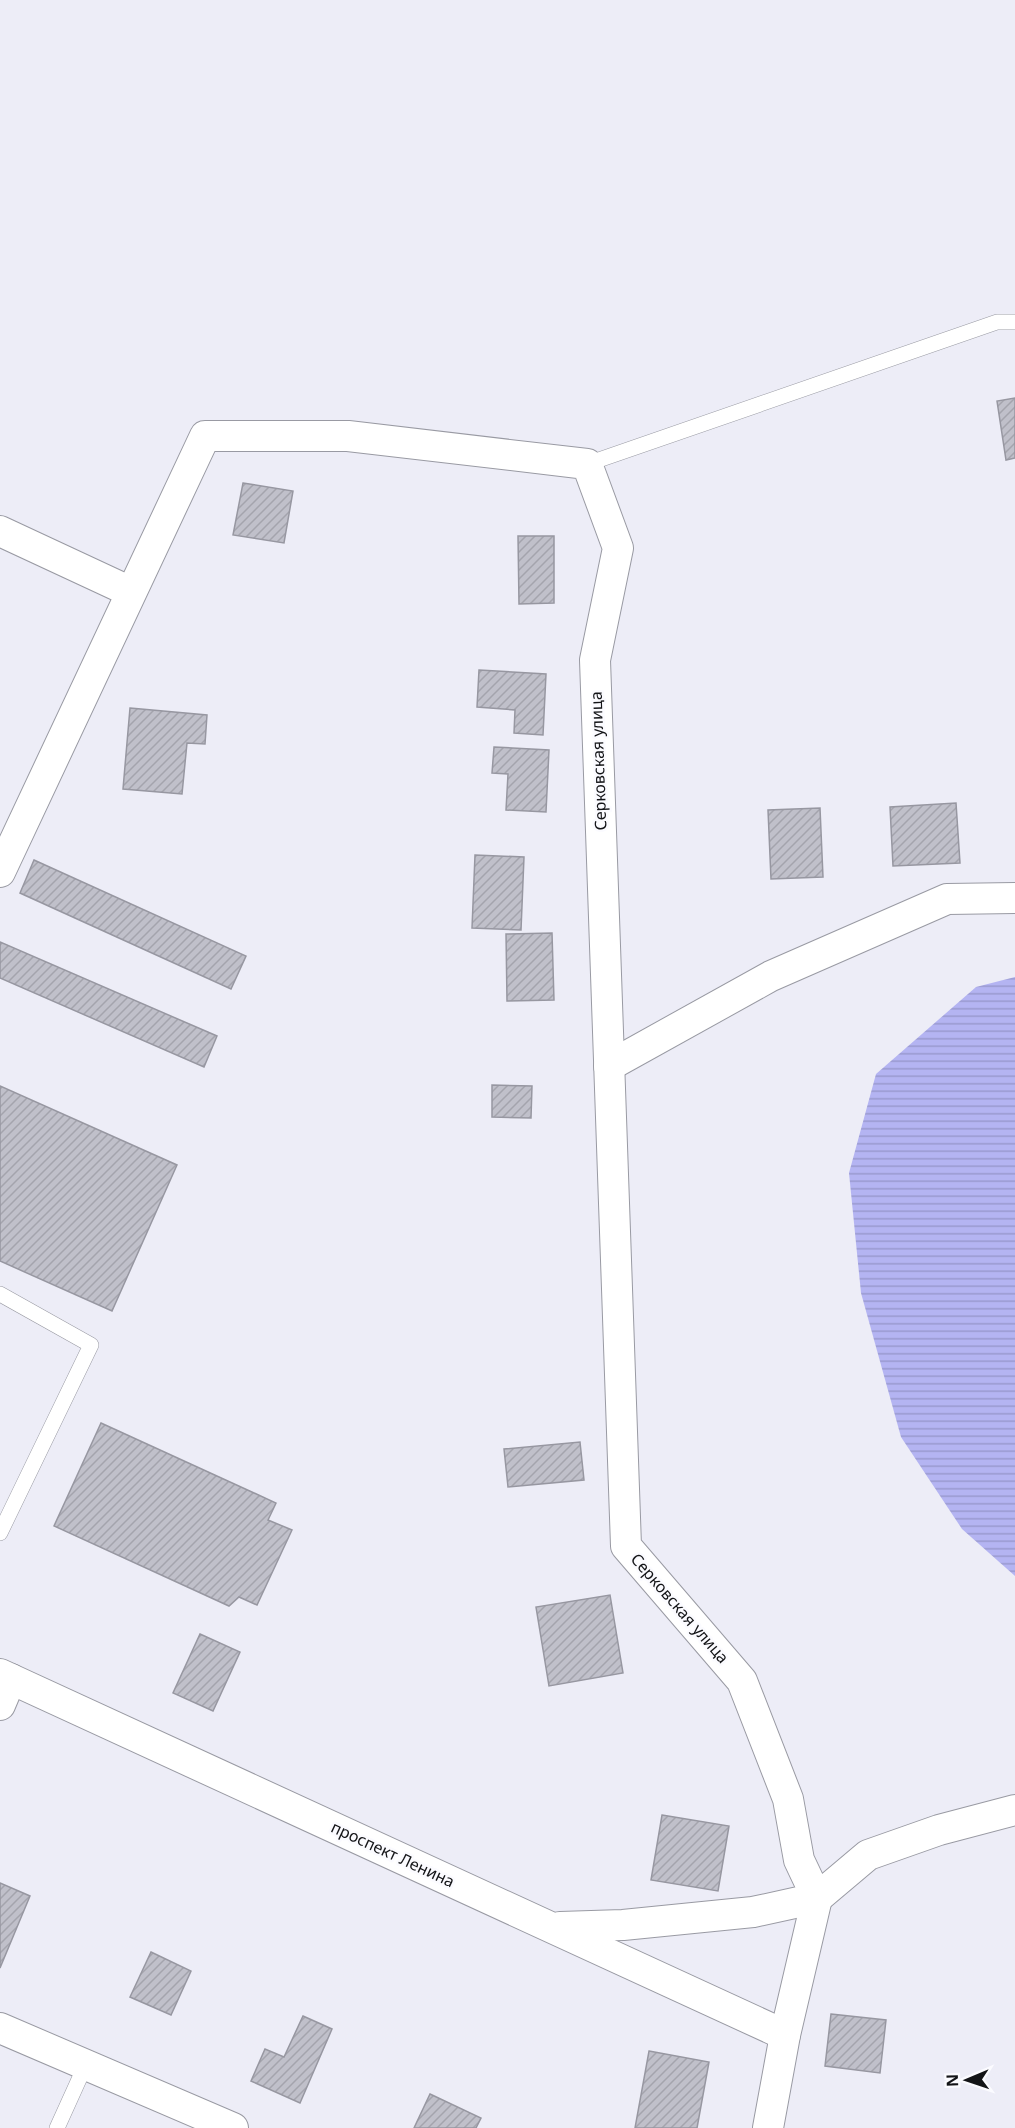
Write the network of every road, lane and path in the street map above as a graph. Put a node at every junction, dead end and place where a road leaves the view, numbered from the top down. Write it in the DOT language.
graph roads {
  1 [pos="1015,322"];
  2 [pos="587,464"];
  3 [pos="0,531"];
  4 [pos="131,592"];
  5 [pos="0,872"];
  6 [pos="1015,898"];
  7 [pos="609,1066"];
  8 [pos="0,1294"];
  9 [pos="0,1533"];
  10 [pos="4,1686"];
  11 [pos="1015,1810"];
  12 [pos="817,1898"];
  13 [pos="552,1928"];
  14 [pos="0,2028"];
  15 [pos="785,2035"];
  16 [pos="86,2064"];
  17 [pos="57,2128"];
  18 [pos="233,2128"];
  19 [pos="768,2128"];
  1 -- 2 [label="lane"];
  2 -- 4 [label="street"];
  2 -- 7 [label="street, Серковская улица"];
  3 -- 4 [label="street"];
  4 -- 5 [label="street"];
  6 -- 7 [label="street"];
  7 -- 12 [label="street, Серковская улица"];
  8 -- 9 [label="lane"];
  10 -- 13 [label="street, проспект Ленина"];
  11 -- 12 [label="street"];
  12 -- 13 [label="street"];
  12 -- 15 [label="street"];
  13 -- 15 [label="street, проспект Ленина"];
  14 -- 16 [label="street"];
  15 -- 19 [label="street"];
  16 -- 17 [label="lane"];
  16 -- 18 [label="street"];
}
